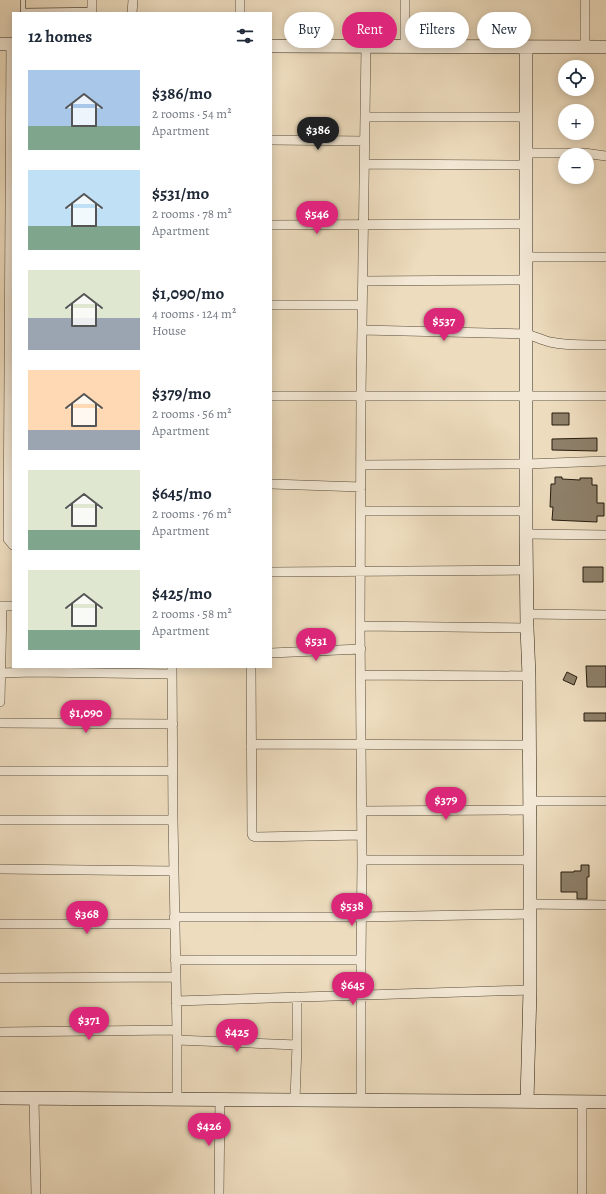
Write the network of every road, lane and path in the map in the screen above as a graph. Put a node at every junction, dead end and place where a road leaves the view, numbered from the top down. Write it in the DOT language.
graph roads {
  1 [pos="23,0"];
  2 [pos="92,0"];
  3 [pos="133,0"];
  4 [pos="240,0"];
  5 [pos="405,0"];
  6 [pos="585,0"];
  7 [pos="23,12"];
  8 [pos="54,12"];
  9 [pos="92,12"];
  10 [pos="132,12"];
  11 [pos="240,12"];
  12 [pos="405,12"];
  13 [pos="8,44"];
  14 [pos="272,46"];
  15 [pos="342,46"];
  16 [pos="397,47"];
  17 [pos="405,47"];
  18 [pos="531,47"];
  19 [pos="585,47"];
  20 [pos="606,47"];
  21 [pos="366,48"];
  22 [pos="526,48"];
  23 [pos="365,117"];
  24 [pos="525,117"];
  25 [pos="272,140"];
  26 [pos="364,141"];
  27 [pos="606,156"];
  28 [pos="526,159"];
  29 [pos="364,164"];
  30 [pos="363,224"];
  31 [pos="526,224"];
  32 [pos="272,225"];
  33 [pos="606,257"];
  34 [pos="526,258"];
  35 [pos="526,280"];
  36 [pos="362,281"];
  37 [pos="272,305"];
  38 [pos="362,305"];
  39 [pos="362,330"];
  40 [pos="526,334"];
  41 [pos="606,345"];
  42 [pos="272,396"];
  43 [pos="361,396"];
  44 [pos="526,396"];
  45 [pos="606,396"];
  46 [pos="606,461"];
  47 [pos="527,464"];
  48 [pos="361,465"];
  49 [pos="272,484"];
  50 [pos="361,487"];
  51 [pos="361,511"];
  52 [pos="527,511"];
  53 [pos="526,534"];
  54 [pos="606,535"];
  55 [pos="12,544"];
  56 [pos="527,570"];
  57 [pos="272,572"];
  58 [pos="361,572"];
  59 [pos="1,606"];
  60 [pos="12,606"];
  61 [pos="528,614"];
  62 [pos="606,614"];
  63 [pos="360,626"];
  64 [pos="527,628"];
  65 [pos="361,649"];
  66 [pos="272,653"];
  67 [pos="251,668"];
  68 [pos="172,671"];
  69 [pos="0,673"];
  70 [pos="361,675"];
  71 [pos="529,676"];
  72 [pos="0,702"];
  73 [pos="0,723"];
  74 [pos="173,724"];
  75 [pos="251,744"];
  76 [pos="361,745"];
  77 [pos="529,745"];
  78 [pos="0,771"];
  79 [pos="172,771"];
  80 [pos="606,801"];
  81 [pos="530,805"];
  82 [pos="362,811"];
  83 [pos="0,820"];
  84 [pos="172,820"];
  85 [pos="362,835"];
  86 [pos="362,860"];
  87 [pos="530,860"];
  88 [pos="0,868"];
  89 [pos="174,871"];
  90 [pos="606,905"];
  91 [pos="530,909"];
  92 [pos="361,917"];
  93 [pos="174,920"];
  94 [pos="0,924"];
  95 [pos="175,960"];
  96 [pos="361,960"];
  97 [pos="176,977"];
  98 [pos="0,978"];
  99 [pos="530,990"];
  100 [pos="361,996"];
  101 [pos="297,997"];
  102 [pos="176,1001"];
  103 [pos="177,1030"];
  104 [pos="0,1032"];
  105 [pos="177,1040"];
  106 [pos="297,1045"];
  107 [pos="0,1098"];
  108 [pos="34,1099"];
  109 [pos="177,1099"];
  110 [pos="220,1100"];
  111 [pos="295,1100"];
  112 [pos="361,1100"];
  113 [pos="527,1101"];
  114 [pos="582,1101"];
  115 [pos="606,1102"];
  116 [pos="36,1194"];
  117 [pos="219,1194"];
  118 [pos="582,1194"];
  1 -- 7 [label="lane"];
  2 -- 9 [label="street"];
  3 -- 10 [label="street"];
  4 -- 11 [label="street"];
  5 -- 12 [label="street"];
  6 -- 19 [label="street"];
  7 -- 8 [label="lane"];
  8 -- 9 [label="lane"];
  13 -- 55 [label="street"];
  14 -- 15 [label="street"];
  16 -- 17 [label="street"];
  18 -- 19 [label="street"];
  19 -- 20 [label="street"];
  21 -- 23 [label="street"];
  22 -- 24 [label="street"];
  23 -- 24 [label="street"];
  23 -- 26 [label="street"];
  24 -- 28 [label="street"];
  25 -- 26 [label="street"];
  26 -- 29 [label="street"];
  27 -- 28 [label="street"];
  28 -- 29 [label="street"];
  28 -- 31 [label="street"];
  29 -- 30 [label="street"];
  30 -- 31 [label="street"];
  30 -- 32 [label="street"];
  30 -- 36 [label="street"];
  31 -- 34 [label="street"];
  33 -- 34 [label="street"];
  34 -- 35 [label="street"];
  35 -- 36 [label="street"];
  35 -- 40 [label="street"];
  36 -- 38 [label="street"];
  37 -- 38 [label="street"];
  38 -- 39 [label="street"];
  39 -- 40 [label="street"];
  39 -- 43 [label="street"];
  40 -- 41 [label="street"];
  40 -- 44 [label="street"];
  42 -- 43 [label="street"];
  43 -- 44 [label="street"];
  43 -- 48 [label="street"];
  44 -- 45 [label="street"];
  44 -- 47 [label="street"];
  46 -- 47 [label="street"];
  47 -- 48 [label="street"];
  47 -- 52 [label="street"];
  48 -- 50 [label="street"];
  49 -- 50 [label="street"];
  50 -- 51 [label="street"];
  51 -- 52 [label="street"];
  51 -- 58 [label="street"];
  52 -- 53 [label="street"];
  53 -- 54 [label="street"];
  53 -- 56 [label="street"];
  56 -- 58 [label="street"];
  56 -- 61 [label="street"];
  57 -- 58 [label="street"];
  58 -- 63 [label="street"];
  59 -- 60 [label="street"];
  59 -- 69 [label="street"];
  61 -- 62 [label="street"];
  61 -- 64 [label="street"];
  63 -- 64 [label="street"];
  63 -- 65 [label="street"];
  64 -- 71 [label="street"];
  65 -- 66 [label="street"];
  65 -- 70 [label="street"];
  67 -- 75 [label="street"];
  68 -- 69 [label="street"];
  68 -- 74 [label="street"];
  69 -- 72 [label="street"];
  70 -- 71 [label="street"];
  70 -- 76 [label="street"];
  71 -- 77 [label="street"];
  73 -- 74 [label="street"];
  74 -- 79 [label="street"];
  75 -- 76 [label="street"];
  75 -- 85 [label="street"];
  76 -- 77 [label="street"];
  76 -- 82 [label="street"];
  77 -- 81 [label="street"];
  78 -- 79 [label="street"];
  79 -- 84 [label="street"];
  80 -- 81 [label="street"];
  81 -- 82 [label="street"];
  81 -- 87 [label="street"];
  82 -- 85 [label="street"];
  83 -- 84 [label="street"];
  84 -- 89 [label="street"];
  85 -- 86 [label="street"];
  86 -- 87 [label="street"];
  86 -- 92 [label="street"];
  87 -- 91 [label="street"];
  88 -- 89 [label="street"];
  89 -- 93 [label="street"];
  90 -- 91 [label="street"];
  91 -- 92 [label="street"];
  91 -- 99 [label="street"];
  92 -- 93 [label="street"];
  92 -- 96 [label="street"];
  93 -- 94 [label="street"];
  93 -- 95 [label="street"];
  95 -- 96 [label="street"];
  95 -- 97 [label="street"];
  96 -- 100 [label="street"];
  97 -- 98 [label="street"];
  97 -- 102 [label="street"];
  99 -- 100 [label="street"];
  99 -- 113 [label="street"];
  100 -- 101 [label="street"];
  100 -- 112 [label="street"];
  101 -- 102 [label="street"];
  101 -- 106 [label="street"];
  102 -- 103 [label="street"];
  103 -- 104 [label="street"];
  103 -- 105 [label="street"];
  105 -- 106 [label="street"];
  105 -- 109 [label="street"];
  106 -- 111 [label="street"];
  107 -- 108 [label="street"];
  108 -- 109 [label="street"];
  108 -- 116 [label="street"];
  109 -- 110 [label="street"];
  110 -- 111 [label="street"];
  110 -- 117 [label="street"];
  111 -- 112 [label="street"];
  112 -- 113 [label="street"];
  113 -- 114 [label="street"];
  114 -- 115 [label="street"];
  114 -- 118 [label="street"];
}
